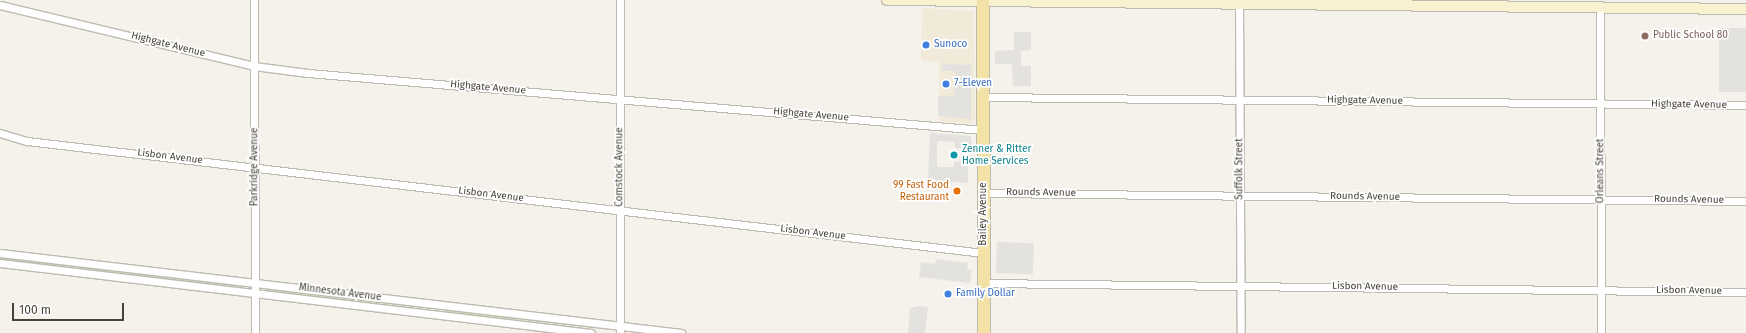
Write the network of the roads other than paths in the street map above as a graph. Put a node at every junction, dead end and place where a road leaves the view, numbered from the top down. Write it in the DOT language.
graph roads {
  1 [pos="254,0"];
  2 [pos="620,0"];
  3 [pos="886,0"];
  4 [pos="983,1"];
  5 [pos="1002,1"];
  6 [pos="1239,4"];
  7 [pos="0,5"];
  8 [pos="1600,8"];
  9 [pos="1746,9"];
  10 [pos="254,66"];
  11 [pos="983,97"];
  12 [pos="620,99"];
  13 [pos="1240,100"];
  14 [pos="1601,104"];
  15 [pos="1746,105"];
  16 [pos="983,130"];
  17 [pos="0,133"];
  18 [pos="255,167"];
  19 [pos="984,193"];
  20 [pos="1240,195"];
  21 [pos="1601,200"];
  22 [pos="1746,201"];
  23 [pos="620,210"];
  24 [pos="984,252"];
  25 [pos="0,253"];
  26 [pos="77,262"];
  27 [pos="0,263"];
  28 [pos="76,272"];
  29 [pos="254,282"];
  30 [pos="984,283"];
  31 [pos="1241,285"];
  32 [pos="1601,290"];
  33 [pos="1746,292"];
  34 [pos="255,293"];
  35 [pos="440,305"];
  36 [pos="438,315"];
  37 [pos="620,329"];
  38 [pos="255,333"];
  39 [pos="591,333"];
  40 [pos="681,333"];
  41 [pos="984,333"];
  42 [pos="1241,333"];
  43 [pos="1601,333"];
  1 -- 10 [label="street, Parkridge Avenue"];
  2 -- 12 [label="street, Comstock Avenue"];
  3 -- 4 [label="street"];
  4 -- 5 [label="street"];
  4 -- 11 [label="main road, Bailey Avenue"];
  5 -- 6 [label="street"];
  6 -- 8 [label="street"];
  6 -- 13 [label="street, Suffolk Street"];
  7 -- 10 [label="street, Highgate Avenue"];
  8 -- 9 [label="street"];
  8 -- 14 [label="street, Orleans Street"];
  10 -- 12 [label="street, Highgate Avenue"];
  10 -- 18 [label="street, Parkridge Avenue"];
  11 -- 13 [label="street, Highgate Avenue"];
  11 -- 16 [label="main road, Bailey Avenue"];
  12 -- 16 [label="street, Highgate Avenue"];
  12 -- 23 [label="street, Comstock Avenue"];
  13 -- 14 [label="street, Highgate Avenue"];
  13 -- 20 [label="street, Suffolk Street"];
  14 -- 15 [label="street, Highgate Avenue"];
  14 -- 21 [label="street, Orleans Street"];
  16 -- 19 [label="main road, Bailey Avenue"];
  17 -- 18 [label="street, Lisbon Avenue"];
  18 -- 23 [label="street, Lisbon Avenue"];
  18 -- 29 [label="street, Parkridge Avenue"];
  19 -- 20 [label="street, Rounds Avenue"];
  19 -- 24 [label="main road, Bailey Avenue"];
  20 -- 21 [label="street, Rounds Avenue"];
  20 -- 31 [label="street, Suffolk Street"];
  21 -- 22 [label="street, Rounds Avenue"];
  21 -- 32 [label="street, Orleans Street"];
  23 -- 24 [label="street, Lisbon Avenue"];
  23 -- 37 [label="street, Comstock Avenue"];
  24 -- 30 [label="main road, Bailey Avenue"];
  25 -- 26 [label="street, Minnesota Avenue"];
  26 -- 28 [label="street"];
  26 -- 29 [label="street, Minnesota Avenue"];
  27 -- 28 [label="street, Minnesota Avenue"];
  28 -- 34 [label="street, Minnesota Avenue"];
  29 -- 34 [label="street, Parkridge Avenue"];
  29 -- 35 [label="street, Minnesota Avenue"];
  30 -- 31 [label="street, Lisbon Avenue"];
  30 -- 41 [label="main road, Bailey Avenue"];
  31 -- 32 [label="street, Lisbon Avenue"];
  31 -- 42 [label="street, Suffolk Street"];
  32 -- 33 [label="street, Lisbon Avenue"];
  32 -- 43 [label="street, Orleans Street"];
  34 -- 36 [label="street, Minnesota Avenue"];
  34 -- 38 [label="street, Parkridge Avenue"];
  35 -- 36 [label="street"];
  35 -- 37 [label="street, Minnesota Avenue"];
  36 -- 39 [label="street, Minnesota Avenue"];
  37 -- 40 [label="street, Minnesota Avenue"];
}
